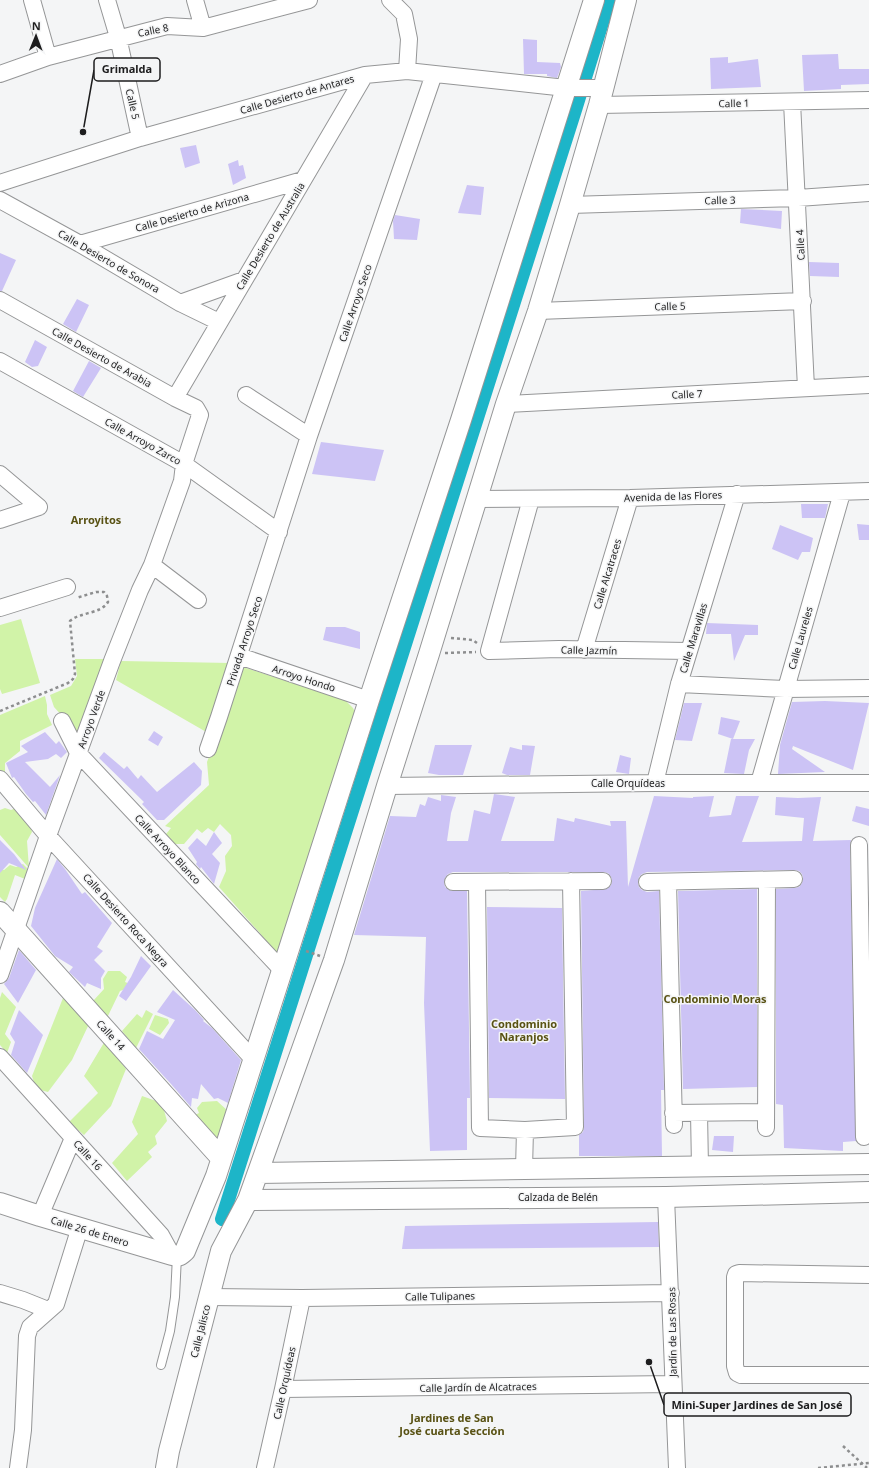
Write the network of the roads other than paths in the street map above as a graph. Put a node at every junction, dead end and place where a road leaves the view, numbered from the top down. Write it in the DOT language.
graph roads {
  1 [pos="32,0"];
  2 [pos="108,0"];
  3 [pos="195,0"];
  4 [pos="309,0"];
  5 [pos="390,0"];
  6 [pos="594,0"];
  7 [pos="626,0"];
  8 [pos="203,28"];
  9 [pos="118,38"];
  10 [pos="48,57"];
  11 [pos="407,72"];
  12 [pos="0,74"];
  13 [pos="434,74"];
  14 [pos="365,75"];
  15 [pos="568,88"];
  16 [pos="600,94"];
  17 [pos="869,100"];
  18 [pos="792,102"];
  19 [pos="140,138"];
  20 [pos="303,180"];
  21 [pos="0,183"];
  22 [pos="869,193"];
  23 [pos="798,198"];
  24 [pos="0,200"];
  25 [pos="570,205"];
  26 [pos="80,244"];
  27 [pos="244,280"];
  28 [pos="0,300"];
  29 [pos="803,301"];
  30 [pos="180,303"];
  31 [pos="538,311"];
  32 [pos="219,322"];
  33 [pos="0,361"];
  34 [pos="869,384"];
  35 [pos="806,388"];
  36 [pos="246,395"];
  37 [pos="175,398"];
  38 [pos="506,404"];
  39 [pos="200,415"];
  40 [pos="309,436"];
  41 [pos="184,464"];
  42 [pos="0,474"];
  43 [pos="869,491"];
  44 [pos="842,493"];
  45 [pos="737,494"];
  46 [pos="630,498"];
  47 [pos="531,499"];
  48 [pos="476,500"];
  49 [pos="0,520"];
  50 [pos="279,532"];
  51 [pos="152,565"];
  52 [pos="60,589"];
  53 [pos="198,600"];
  54 [pos="0,608"];
  55 [pos="584,650"];
  56 [pos="689,651"];
  57 [pos="238,656"];
  58 [pos="679,684"];
  59 [pos="869,688"];
  60 [pos="785,689"];
  61 [pos="369,700"];
  62 [pos="62,721"];
  63 [pos="208,749"];
  64 [pos="78,753"];
  65 [pos="0,779"];
  66 [pos="868,780"];
  67 [pos="655,783"];
  68 [pos="759,783"];
  69 [pos="387,786"];
  70 [pos="48,836"];
  71 [pos="859,845"];
  72 [pos="794,879"];
  73 [pos="767,880"];
  74 [pos="571,881"];
  75 [pos="603,881"];
  76 [pos="453,882"];
  77 [pos="478,882"];
  78 [pos="647,882"];
  79 [pos="668,882"];
  80 [pos="0,912"];
  81 [pos="16,931"];
  82 [pos="282,970"];
  83 [pos="0,975"];
  84 [pos="865,995"];
  85 [pos="0,1057"];
  86 [pos="253,1059"];
  87 [pos="766,1112"];
  88 [pos="699,1113"];
  89 [pos="766,1128"];
  90 [pos="525,1130"];
  91 [pos="864,1137"];
  92 [pos="73,1138"];
  93 [pos="221,1158"];
  94 [pos="869,1164"];
  95 [pos="700,1167"];
  96 [pos="524,1169"];
  97 [pos="477,1170"];
  98 [pos="258,1173"];
  99 [pos="869,1192"];
  100 [pos="666,1197"];
  101 [pos="478,1198"];
  102 [pos="248,1200"];
  103 [pos="0,1203"];
  104 [pos="40,1216"];
  105 [pos="80,1227"];
  106 [pos="177,1256"];
  107 [pos="869,1276"];
  108 [pos="671,1293"];
  109 [pos="0,1294"];
  110 [pos="209,1297"];
  111 [pos="302,1298"];
  112 [pos="48,1310"];
  113 [pos="161,1366"];
  114 [pos="869,1375"];
  115 [pos="673,1384"];
  116 [pos="283,1389"];
  117 [pos="18,1468"];
  118 [pos="166,1468"];
  119 [pos="265,1468"];
  120 [pos="677,1468"];
  1 -- 10 [label="street"];
  2 -- 9 [label="street, Calle 5"];
  3 -- 8 [label="street"];
  4 -- 8 [label="street, Calle 8"];
  5 -- 11 [label="street"];
  6 -- 15 [label="street"];
  7 -- 16 [label="street, Calle Jalisco"];
  8 -- 9 [label="street, Calle 8"];
  9 -- 10 [label="street, Calle 8"];
  9 -- 19 [label="street, Calle 5"];
  10 -- 12 [label="street, Calle 8"];
  11 -- 13 [label="street, Calle Desierto de Antares"];
  11 -- 14 [label="street, Calle Desierto de Antares"];
  13 -- 15 [label="street, Calle Desierto de Antares"];
  13 -- 40 [label="street, Calle Arroyo Seco"];
  14 -- 19 [label="street, Calle Desierto de Antares"];
  14 -- 20 [label="street, Calle Desierto de Australia"];
  15 -- 16 [label="street, Calle Desierto de Antares"];
  15 -- 61 [label="street"];
  16 -- 18 [label="street, Calle 1"];
  16 -- 25 [label="street, Calle Jalisco"];
  17 -- 18 [label="street, Calle 1"];
  18 -- 23 [label="street, Calle 4"];
  19 -- 21 [label="street, Calle Desierto de Antares"];
  20 -- 26 [label="street, Calle Desierto de Arizona"];
  20 -- 27 [label="street, Calle Desierto de Australia"];
  22 -- 23 [label="street, Calle 3"];
  23 -- 25 [label="street, Calle 3"];
  23 -- 29 [label="street, Calle 4"];
  24 -- 26 [label="street, Calle Desierto de Sonora"];
  25 -- 31 [label="street, Calle Jalisco"];
  26 -- 30 [label="street, Calle Desierto de Sonora"];
  27 -- 30 [label="street"];
  27 -- 32 [label="street, Calle Desierto de Australia"];
  28 -- 37 [label="street, Calle Desierto de Arabia"];
  29 -- 31 [label="street, Calle 5"];
  29 -- 35 [label="street, Calle 4"];
  30 -- 32 [label="street, Calle Desierto de Sonora"];
  31 -- 38 [label="street, Calle Jalisco"];
  32 -- 37 [label="street, Calle Desierto de Australia"];
  33 -- 41 [label="street, Calle Arroyo Zarco"];
  34 -- 35 [label="street, Calle 7"];
  35 -- 38 [label="street, Calle 7"];
  36 -- 40 [label="street"];
  37 -- 39 [label="street, Calle Desierto de Arabia"];
  38 -- 48 [label="street, Calle Jalisco"];
  39 -- 41 [label="street, Arroyo Verde"];
  40 -- 50 [label="street, Calle Arroyo Seco"];
  41 -- 50 [label="street, Calle Arroyo Zarco"];
  41 -- 51 [label="street, Arroyo Verde"];
  42 -- 49 [label="street"];
  43 -- 44 [label="street, Avenida de las Flores"];
  44 -- 45 [label="street, Avenida de las Flores"];
  44 -- 60 [label="street, Calle Laureles"];
  45 -- 46 [label="street, Avenida de las Flores"];
  45 -- 56 [label="street, Calle Maravillas"];
  46 -- 47 [label="street, Avenida de las Flores"];
  46 -- 55 [label="street, Calle Alcatraces"];
  47 -- 48 [label="street, Avenida de las Flores"];
  47 -- 55 [label="street, Calle Jazmín"];
  48 -- 69 [label="street, Calle Jalisco"];
  50 -- 57 [label="street, Privada Arroyo Seco"];
  51 -- 53 [label="street"];
  51 -- 64 [label="street, Arroyo Verde"];
  52 -- 54 [label="street"];
  55 -- 56 [label="street, Calle Jazmín"];
  56 -- 58 [label="street, Calle Maravillas"];
  57 -- 61 [label="street, Arroyo Hondo"];
  57 -- 63 [label="street, Privada Arroyo Seco"];
  58 -- 60 [label="street"];
  58 -- 67 [label="street, Calle Maravillas"];
  59 -- 60 [label="street"];
  60 -- 68 [label="street, Calle Laureles"];
  61 -- 82 [label="street"];
  62 -- 64 [label="street, Calle Arroyo Blanco"];
  64 -- 70 [label="street, Arroyo Verde"];
  64 -- 82 [label="street, Calle Arroyo Blanco"];
  65 -- 70 [label="street, Calle Desierto Roca Negra"];
  66 -- 68 [label="street, Calle Orquídeas"];
  67 -- 68 [label="street, Calle Orquídeas"];
  67 -- 69 [label="street, Calle Orquídeas"];
  69 -- 98 [label="street, Calle Jalisco"];
  70 -- 81 [label="street, Arroyo Verde"];
  70 -- 86 [label="street, Calle Desierto Roca Negra"];
  71 -- 84 [label="street"];
  72 -- 73 [label="street"];
  73 -- 79 [label="street"];
  73 -- 87 [label="street"];
  74 -- 75 [label="street"];
  74 -- 77 [label="street"];
  74 -- 90 [label="street"];
  76 -- 77 [label="street"];
  77 -- 90 [label="street"];
  78 -- 79 [label="street"];
  79 -- 88 [label="street"];
  80 -- 81 [label="street, Calle 14"];
  81 -- 83 [label="street, Arroyo Verde"];
  81 -- 93 [label="street, Calle 14"];
  82 -- 86 [label="street"];
  84 -- 91 [label="street"];
  85 -- 92 [label="street, Calle 16"];
  86 -- 93 [label="street"];
  87 -- 88 [label="street"];
  87 -- 89 [label="street"];
  88 -- 95 [label="street"];
  90 -- 96 [label="street"];
  92 -- 104 [label="street"];
  92 -- 106 [label="street, Calle 16"];
  93 -- 106 [label="street"];
  94 -- 95 [label="street"];
  95 -- 96 [label="street"];
  96 -- 97 [label="street"];
  97 -- 98 [label="street"];
  97 -- 101 [label="street"];
  98 -- 102 [label="street, Calle Jalisco"];
  99 -- 100 [label="street, Calzada de Belén"];
  100 -- 101 [label="street, Calzada de Belén"];
  100 -- 108 [label="street, Jardín de Las Rosas"];
  101 -- 102 [label="street, Calzada de Belén"];
  102 -- 110 [label="street, Calle Jalisco"];
  103 -- 104 [label="street, Calle 26 de Enero"];
  104 -- 105 [label="street, Calle 26 de Enero"];
  105 -- 106 [label="street, Calle 26 de Enero"];
  105 -- 112 [label="street"];
  106 -- 113 [label="lane"];
  107 -- 114 [label="street"];
  108 -- 111 [label="street, Calle Tulipanes"];
  108 -- 115 [label="street, Jardín de Las Rosas"];
  109 -- 112 [label="street"];
  110 -- 111 [label="street, Calle Tulipanes"];
  110 -- 118 [label="street, Calle Jalisco"];
  111 -- 116 [label="street, Calle Orquídeas"];
  112 -- 117 [label="street"];
  115 -- 116 [label="street, Calle Jardín de Alcatraces"];
  115 -- 120 [label="street, Jardín de Las Rosas"];
  116 -- 119 [label="street, Calle Orquídeas"];
}
